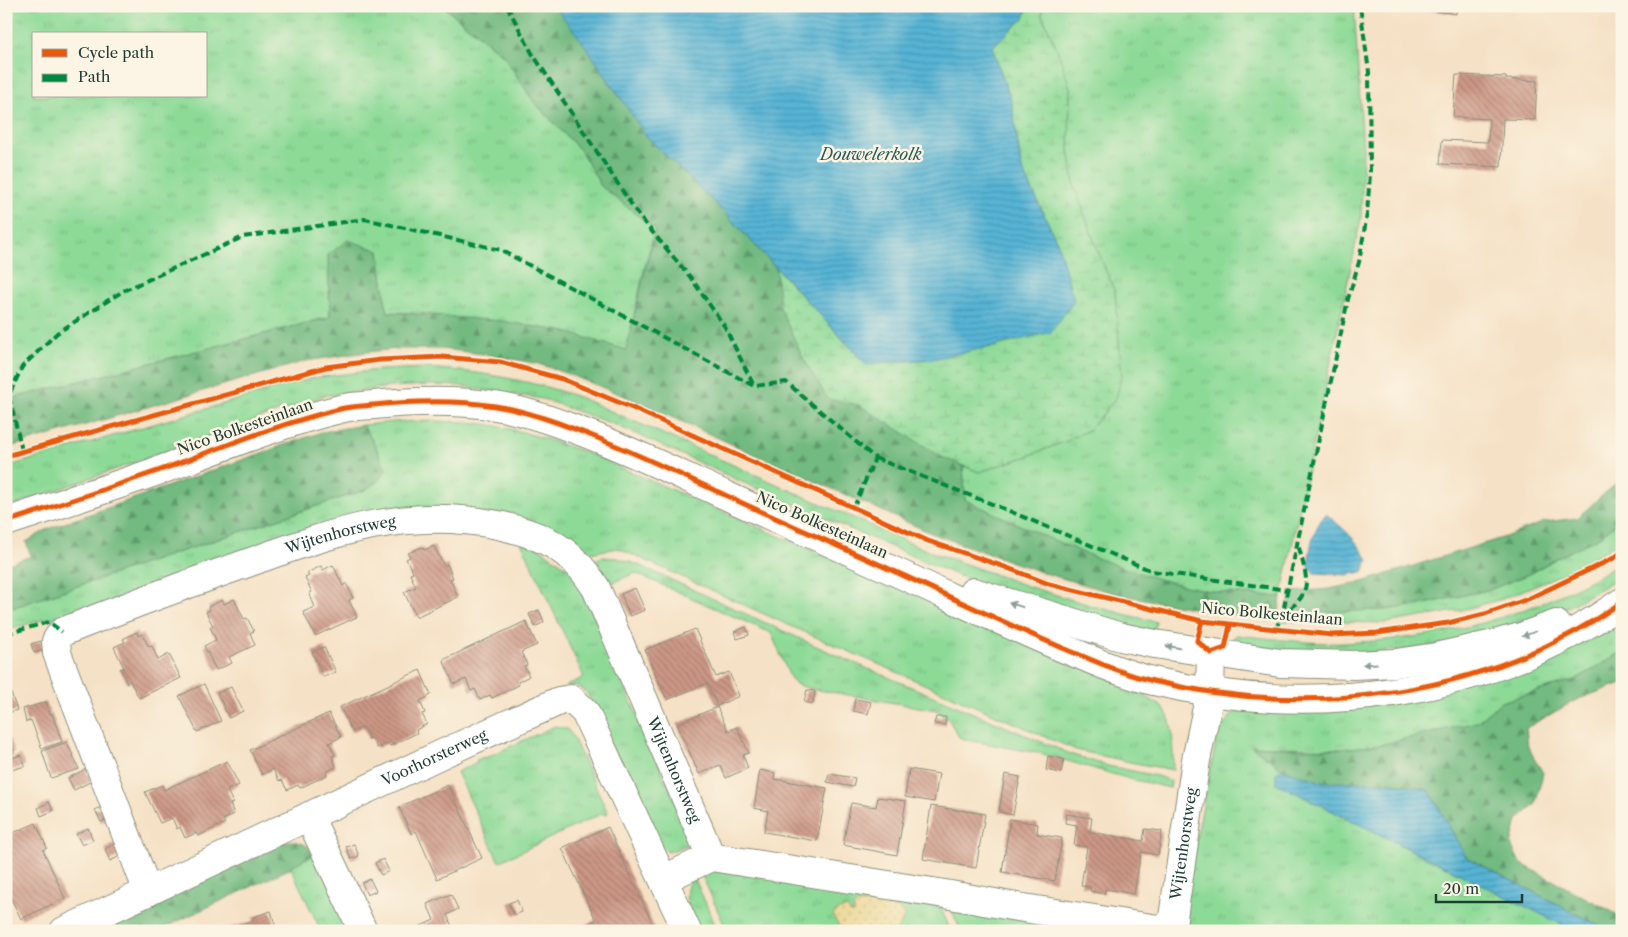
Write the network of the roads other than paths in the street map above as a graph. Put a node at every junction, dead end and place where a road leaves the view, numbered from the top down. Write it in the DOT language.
graph roads {
  1 [pos="6,522"];
  2 [pos="858,554"];
  3 [pos="1622,594"];
  4 [pos="1622,602"];
  5 [pos="1211,653"];
  6 [pos="1210,693"];
  7 [pos="309,816"];
  8 [pos="712,857"];
  9 [pos="664,879"];
  10 [pos="148,892"];
  11 [pos="64,931"];
  12 [pos="363,931"];
  13 [pos="687,931"];
  1 -- 2 [label="street, Nico Bolkesteinlaan"];
  5 -- 2 [label="street, Nico Bolkesteinlaan, one-way"];
  2 -- 6 [label="street, Nico Bolkesteinlaan"];
  3 -- 5 [label="street, Nico Bolkesteinlaan, one-way"];
  4 -- 6 [label="street, Nico Bolkesteinlaan"];
  5 -- 6 [label="street, Wijtenhorstweg"];
  6 -- 8 [label="street, Wijtenhorstweg"];
  7 -- 9 [label="street, Voorhorsterweg"];
  7 -- 10 [label="street, Voorhorsterweg"];
  7 -- 12 [label="street"];
  8 -- 9 [label="street"];
  8 -- 10 [label="street, Wijtenhorstweg"];
  9 -- 13 [label="street, Voorhorsterweg"];
  10 -- 11 [label="street, Voorhorsterweg"];
}
